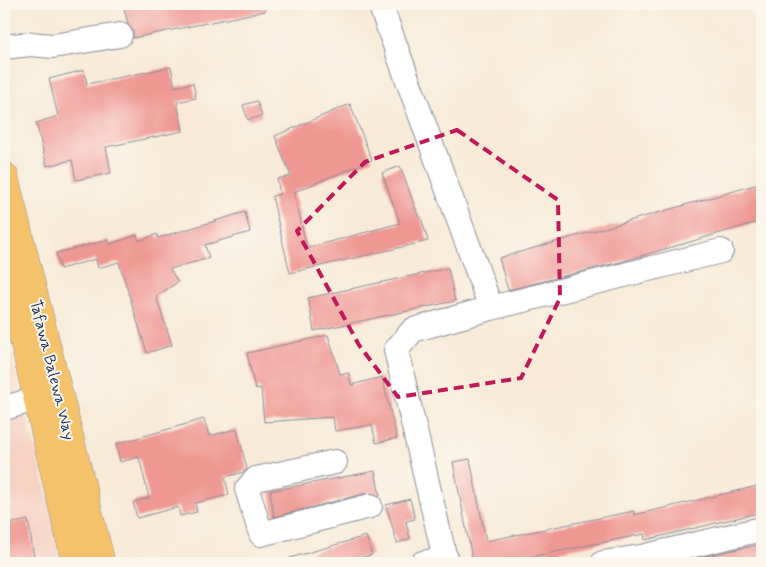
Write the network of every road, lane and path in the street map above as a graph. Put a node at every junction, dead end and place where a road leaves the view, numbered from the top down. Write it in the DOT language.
graph roads {
  1 [pos="380,4"];
  2 [pos="120,35"];
  3 [pos="4,47"];
  4 [pos="4,176"];
  5 [pos="721,251"];
  6 [pos="4,256"];
  7 [pos="492,308"];
  8 [pos="47,396"];
  9 [pos="4,408"];
  10 [pos="335,462"];
  11 [pos="370,506"];
  12 [pos="762,529"];
  13 [pos="446,560"];
  14 [pos="76,563"];
  15 [pos="101,563"];
  16 [pos="423,563"];
  17 [pos="603,563"];
  1 -- 7 [label="street"];
  2 -- 3 [label="street"];
  4 -- 8 [label="main road, Tafawa Balewa Way"];
  5 -- 7 [label="street"];
  6 -- 8 [label="main road, Tafawa Balewa Way"];
  7 -- 13 [label="street"];
  8 -- 9 [label="street"];
  8 -- 14 [label="main road, Tafawa Balewa Way"];
  8 -- 15 [label="main road, Tafawa Balewa Way"];
  10 -- 11 [label="street"];
  12 -- 17 [label="street"];
  13 -- 16 [label="street"];
}
